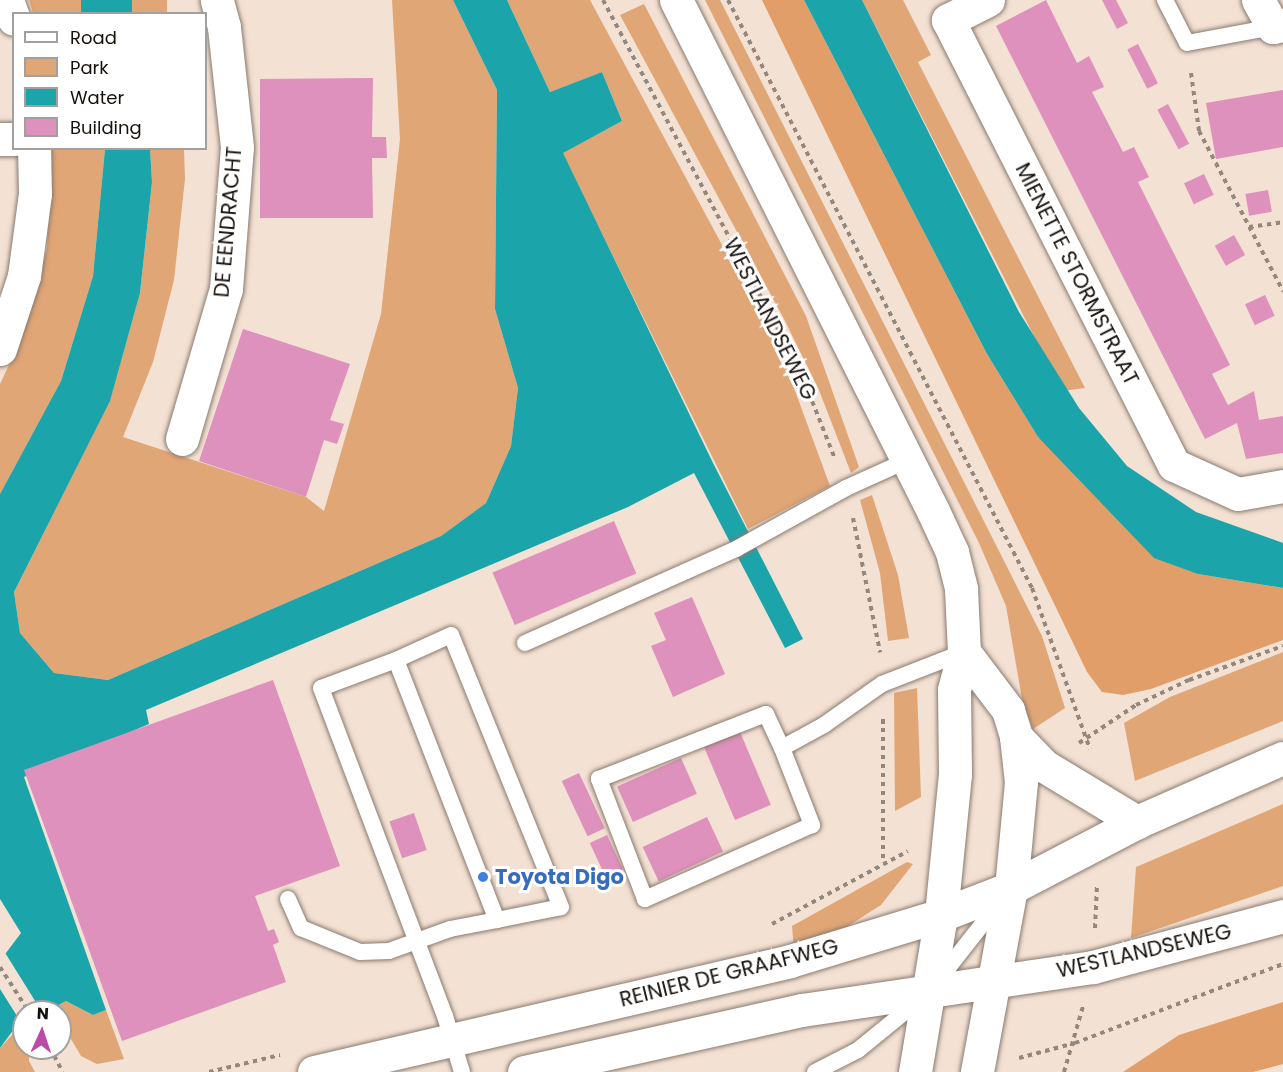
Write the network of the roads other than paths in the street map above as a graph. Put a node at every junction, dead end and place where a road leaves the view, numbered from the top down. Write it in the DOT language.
graph roads {
  1 [pos="217,0"];
  2 [pos="676,0"];
  3 [pos="988,0"];
  4 [pos="1165,0"];
  5 [pos="1271,17"];
  6 [pos="34,150"];
  7 [pos="0,349"];
  8 [pos="182,439"];
  9 [pos="908,460"];
  10 [pos="1283,486"];
  11 [pos="525,643"];
  12 [pos="964,652"];
  13 [pos="396,660"];
  14 [pos="1016,737"];
  15 [pos="782,748"];
  16 [pos="1283,758"];
  17 [pos="1137,822"];
  18 [pos="1011,888"];
  19 [pos="288,899"];
  20 [pos="941,915"];
  21 [pos="1283,916"];
  22 [pos="497,920"];
  23 [pos="417,941"];
  24 [pos="992,981"];
  25 [pos="929,992"];
  26 [pos="453,1040"];
  27 [pos="977,1071"];
  28 [pos="314,1072"];
  29 [pos="462,1072"];
  30 [pos="524,1072"];
  31 [pos="815,1072"];
  32 [pos="915,1072"];
  1 -- 8 [label="street, DE EENDRACHT"];
  2 -- 9 [label="street"];
  3 -- 10 [label="street, MIENETTE STORMSTRAAT"];
  4 -- 5 [label="lane"];
  6 -- 7 [label="street"];
  9 -- 11 [label="lane"];
  9 -- 12 [label="street"];
  12 -- 14 [label="street"];
  12 -- 15 [label="lane"];
  12 -- 20 [label="street"];
  13 -- 22 [label="lane"];
  13 -- 22 [label="lane"];
  13 -- 23 [label="lane"];
  14 -- 17 [label="street"];
  14 -- 18 [label="street"];
  15 -- 15 [label="lane"];
  16 -- 17 [label="street"];
  17 -- 18 [label="street"];
  18 -- 20 [label="street, REINIER DE GRAAFWEG"];
  18 -- 24 [label="street"];
  18 -- 25 [label="lane"];
  19 -- 23 [label="lane"];
  20 -- 25 [label="street"];
  20 -- 26 [label="street, REINIER DE GRAAFWEG"];
  21 -- 24 [label="street, WESTLANDSEWEG"];
  22 -- 23 [label="lane"];
  23 -- 26 [label="lane"];
  24 -- 25 [label="street"];
  24 -- 27 [label="street"];
  25 -- 30 [label="street"];
  25 -- 31 [label="lane"];
  25 -- 32 [label="street"];
  26 -- 28 [label="street, REINIER DE GRAAFWEG"];
  26 -- 29 [label="lane"];
}
